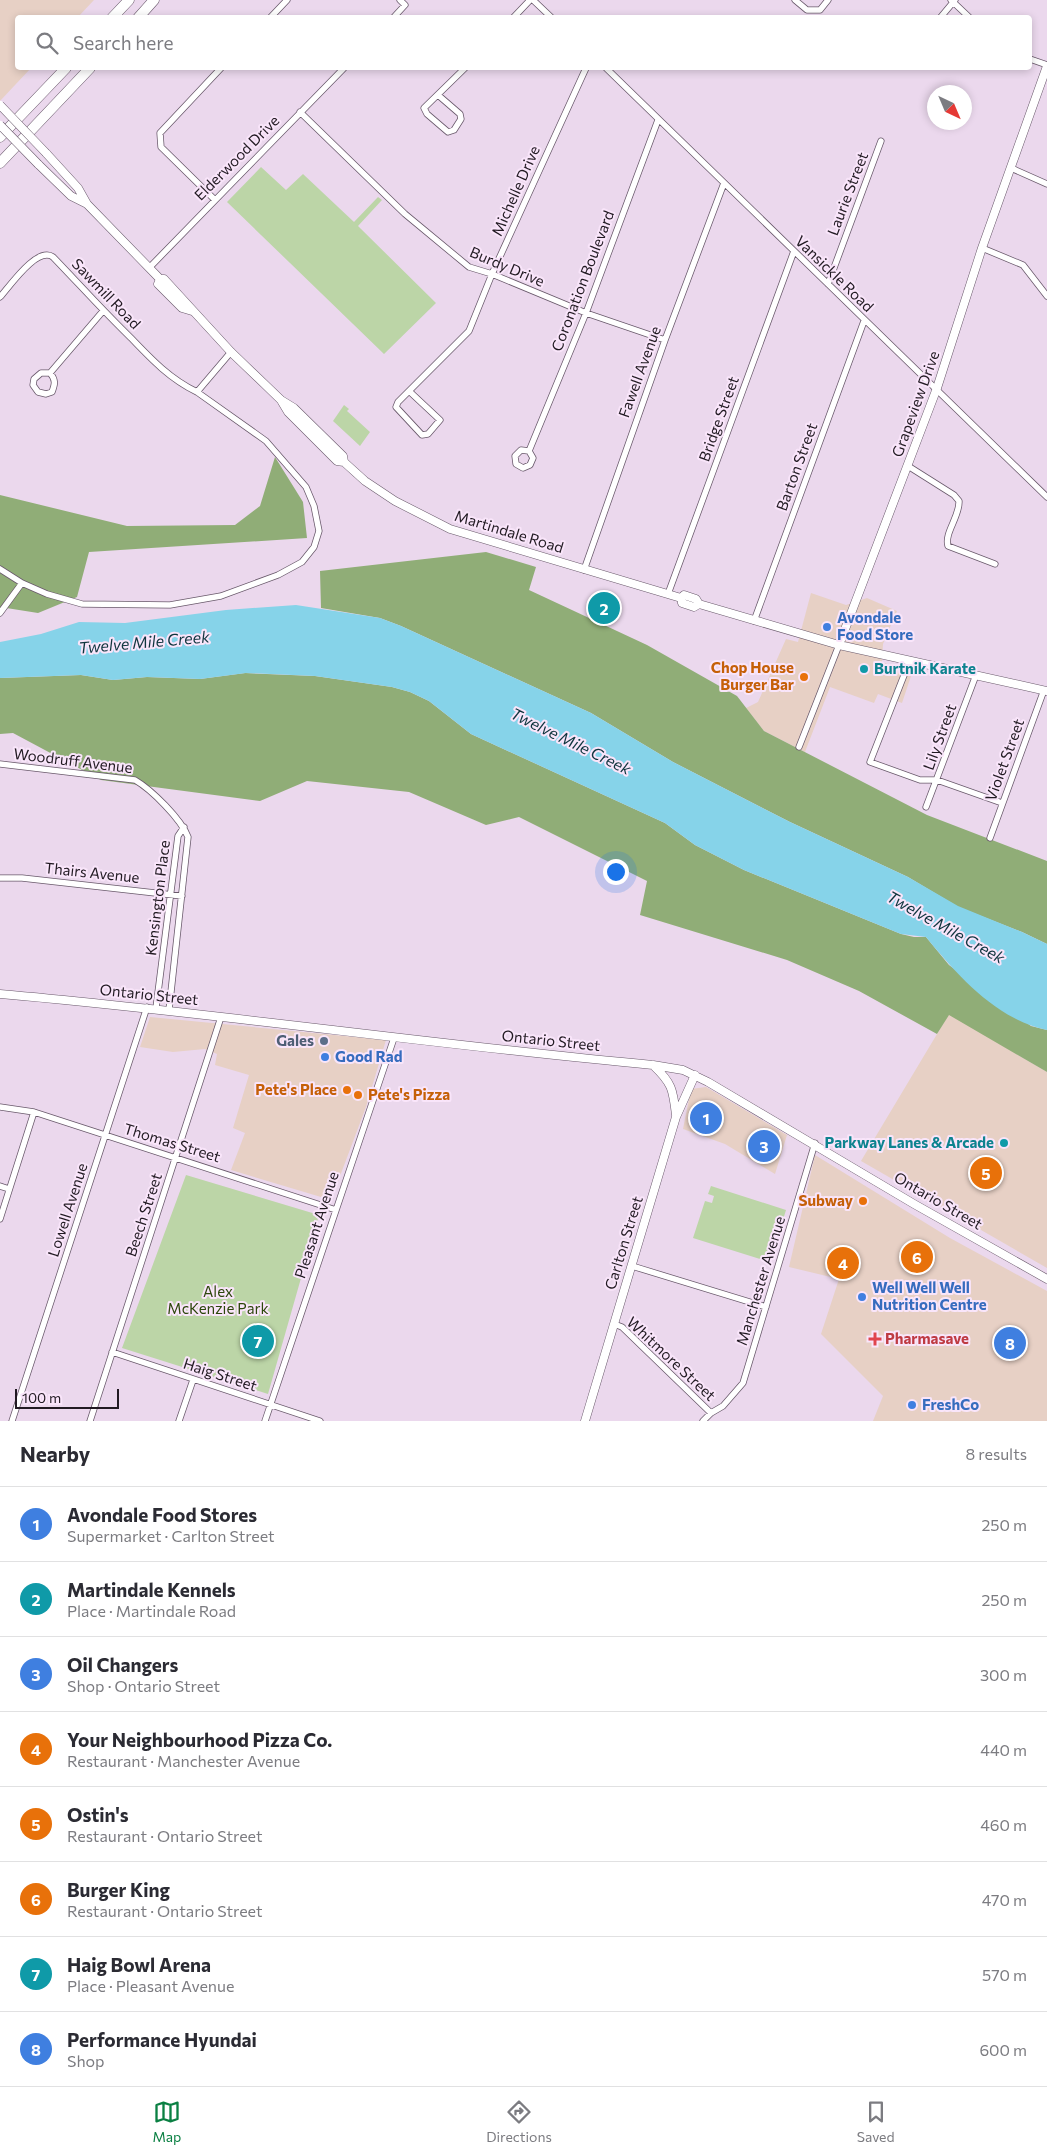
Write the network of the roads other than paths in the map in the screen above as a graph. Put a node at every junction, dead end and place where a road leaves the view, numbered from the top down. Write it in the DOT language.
graph roads {
  1 [pos="128,0"];
  2 [pos="154,0"];
  3 [pos="287,0"];
  4 [pos="400,0"];
  5 [pos="532,0"];
  6 [pos="796,0"];
  7 [pos="828,0"];
  8 [pos="953,1"];
  9 [pos="115,15"];
  10 [pos="141,15"];
  11 [pos="273,15"];
  12 [pos="396,15"];
  13 [pos="516,15"];
  14 [pos="549,15"];
  15 [pos="942,15"];
  16 [pos="967,15"];
  17 [pos="1032,60"];
  18 [pos="1047,66"];
  19 [pos="64,70"];
  20 [pos="88,70"];
  21 [pos="219,70"];
  22 [pos="342,70"];
  23 [pos="463,70"];
  24 [pos="585,70"];
  25 [pos="608,70"];
  26 [pos="438,94"];
  27 [pos="0,105"];
  28 [pos="300,112"];
  29 [pos="658,120"];
  30 [pos="0,125"];
  31 [pos="0,137"];
  32 [pos="881,141"];
  33 [pos="0,163"];
  34 [pos="1011,168"];
  35 [pos="724,183"];
  36 [pos="1047,184"];
  37 [pos="214,199"];
  38 [pos="87,204"];
  39 [pos="982,248"];
  40 [pos="794,252"];
  41 [pos="148,268"];
  42 [pos="492,274"];
  43 [pos="828,284"];
  44 [pos="1047,296"];
  45 [pos="0,297"];
  46 [pos="103,311"];
  47 [pos="586,313"];
  48 [pos="864,321"];
  49 [pos="664,340"];
  50 [pos="231,352"];
  51 [pos="50,373"];
  52 [pos="937,388"];
  53 [pos="409,391"];
  54 [pos="197,392"];
  55 [pos="529,451"];
  56 [pos="908,466"];
  57 [pos="1047,497"];
  58 [pos="995,564"];
  59 [pos="0,569"];
  60 [pos="584,570"];
  61 [pos="22,583"];
  62 [pos="668,594"];
  63 [pos="0,613"];
  64 [pos="754,621"];
  65 [pos="839,645"];
  66 [pos="910,660"];
  67 [pos="976,675"];
  68 [pos="1045,690"];
  69 [pos="799,747"];
  70 [pos="0,764"];
  71 [pos="937,780"];
  72 [pos="1002,803"];
  73 [pos="926,807"];
  74 [pos="184,827"];
  75 [pos="990,838"];
  76 [pos="0,878"];
  77 [pos="171,895"];
  78 [pos="182,896"];
  79 [pos="0,994"];
  80 [pos="147,1007"];
  81 [pos="156,1008"];
  82 [pos="169,1010"];
  83 [pos="221,1017"];
  84 [pos="394,1038"];
  85 [pos="653,1065"];
  86 [pos="695,1075"];
  87 [pos="0,1107"];
  88 [pos="34,1112"];
  89 [pos="676,1118"];
  90 [pos="105,1136"];
  91 [pos="815,1144"];
  92 [pos="176,1157"];
  93 [pos="0,1186"];
  94 [pos="9,1189"];
  95 [pos="336,1210"];
  96 [pos="0,1219"];
  97 [pos="632,1266"];
  98 [pos="1047,1279"];
  99 [pos="766,1307"];
  100 [pos="614,1324"];
  101 [pos="112,1352"];
  102 [pos="193,1380"];
  103 [pos="270,1405"];
  104 [pos="711,1413"];
  105 [pos="12,1421"];
  106 [pos="90,1421"];
  107 [pos="179,1421"];
  108 [pos="265,1421"];
  109 [pos="320,1421"];
  110 [pos="585,1421"];
  111 [pos="703,1421"];
  1 -- 9 [label="highway"];
  2 -- 10 [label="highway"];
  3 -- 11 [label="street"];
  4 -- 12 [label="street"];
  5 -- 13 [label="street"];
  5 -- 14 [label="street"];
  6 -- 7 [label="street"];
  8 -- 15 [label="street"];
  8 -- 16 [label="street"];
  17 -- 18 [label="street"];
  18 -- 34 [label="main road, Grapeview Drive"];
  19 -- 31 [label="highway"];
  20 -- 33 [label="highway"];
  21 -- 37 [label="street"];
  22 -- 28 [label="street, Elderwood Drive"];
  23 -- 26 [label="street"];
  24 -- 42 [label="street, Michelle Drive"];
  25 -- 29 [label="street, Vansickle Road"];
  26 -- 26 [label="street"];
  27 -- 38 [label="main road, Martindale Road, bridge"];
  28 -- 37 [label="street, Elderwood Drive"];
  28 -- 42 [label="street, Burdy Drive"];
  29 -- 35 [label="street, Vansickle Road"];
  29 -- 47 [label="street, Coronation Boulevard"];
  30 -- 38 [label="main road, Martindale Road, bridge"];
  32 -- 43 [label="street, Laurie Street"];
  34 -- 36 [label="street"];
  34 -- 39 [label="main road, Grapeview Drive"];
  35 -- 40 [label="street, Vansickle Road"];
  35 -- 49 [label="street, Fawell Avenue"];
  37 -- 41 [label="street, Elderwood Drive"];
  38 -- 41 [label="main road, Martindale Road"];
  39 -- 44 [label="street"];
  39 -- 52 [label="main road, Grapeview Drive"];
  40 -- 43 [label="street, Vansickle Road"];
  40 -- 62 [label="street, Bridge Street"];
  41 -- 50 [label="main road, Martindale Road"];
  42 -- 47 [label="street, Burdy Drive"];
  42 -- 53 [label="street, Michelle Drive"];
  43 -- 48 [label="street, Vansickle Road"];
  45 -- 46 [label="street, Sawmill Road"];
  46 -- 51 [label="street"];
  46 -- 54 [label="street, Sawmill Road"];
  47 -- 49 [label="street, Burdy Drive"];
  47 -- 55 [label="street, Coronation Boulevard"];
  48 -- 52 [label="street, Vansickle Road"];
  48 -- 64 [label="street, Barton Street"];
  49 -- 60 [label="street, Fawell Avenue"];
  50 -- 54 [label="street"];
  50 -- 60 [label="main road, Martindale Road"];
  52 -- 56 [label="main road, Grapeview Drive"];
  52 -- 57 [label="street, Vansickle Road"];
  53 -- 53 [label="street, Michelle Drive"];
  54 -- 61 [label="street, Sawmill Road"];
  56 -- 58 [label="street"];
  56 -- 65 [label="main road, Grapeview Drive"];
  59 -- 61 [label="street"];
  60 -- 62 [label="main road, Martindale Road"];
  61 -- 63 [label="street"];
  62 -- 64 [label="main road, Martindale Road"];
  64 -- 65 [label="main road, Martindale Road"];
  65 -- 66 [label="main road, Martindale Road"];
  65 -- 69 [label="street, Grapeview Drive"];
  66 -- 67 [label="main road, Martindale Road"];
  66 -- 71 [label="street"];
  67 -- 68 [label="main road, Martindale Road"];
  67 -- 71 [label="street, Lily Street"];
  68 -- 72 [label="street, Violet Street"];
  70 -- 74 [label="street, Woodruff Avenue"];
  71 -- 72 [label="street"];
  71 -- 73 [label="street, Lily Street"];
  72 -- 75 [label="street, Violet Street"];
  74 -- 77 [label="street, Kensington Place"];
  74 -- 78 [label="street, Kensington Place"];
  76 -- 77 [label="street, Thairs Avenue"];
  77 -- 78 [label="street, Thairs Avenue"];
  77 -- 81 [label="street, Kensington Place"];
  78 -- 82 [label="street, Kensington Place"];
  79 -- 80 [label="main road, Ontario Street"];
  80 -- 81 [label="main road, Ontario Street"];
  80 -- 90 [label="street, Lowell Avenue"];
  81 -- 82 [label="main road, Ontario Street"];
  82 -- 83 [label="main road, Ontario Street"];
  83 -- 84 [label="main road, Ontario Street"];
  83 -- 92 [label="street, Beech Street"];
  84 -- 85 [label="main road, Ontario Street"];
  84 -- 95 [label="street, Pleasant Avenue"];
  85 -- 86 [label="main road, Ontario Street"];
  85 -- 89 [label="main road"];
  86 -- 89 [label="main road, Carlton Street"];
  86 -- 91 [label="main road, Ontario Street"];
  87 -- 88 [label="street, Thomas Street"];
  88 -- 90 [label="street, Thomas Street"];
  88 -- 94 [label="street"];
  89 -- 97 [label="main road, Carlton Street"];
  90 -- 92 [label="street, Thomas Street"];
  90 -- 105 [label="street, Lowell Avenue"];
  91 -- 98 [label="main road, Ontario Street"];
  91 -- 99 [label="street, Manchester Avenue"];
  92 -- 95 [label="street, Thomas Street"];
  92 -- 101 [label="street, Beech Street"];
  93 -- 94 [label="street"];
  94 -- 96 [label="street"];
  95 -- 103 [label="street, Pleasant Avenue"];
  97 -- 99 [label="street"];
  97 -- 100 [label="main road, Carlton Street"];
  99 -- 104 [label="street, Manchester Avenue"];
  100 -- 104 [label="street, Whitmore Street"];
  100 -- 110 [label="main road, Carlton Street"];
  101 -- 102 [label="street, Haig Street"];
  101 -- 106 [label="street, Beech Street"];
  102 -- 103 [label="street, Haig Street"];
  102 -- 107 [label="street"];
  103 -- 108 [label="street, Pleasant Avenue"];
  103 -- 109 [label="street, Haig Street"];
  104 -- 111 [label="street, Manchester Avenue"];
}
